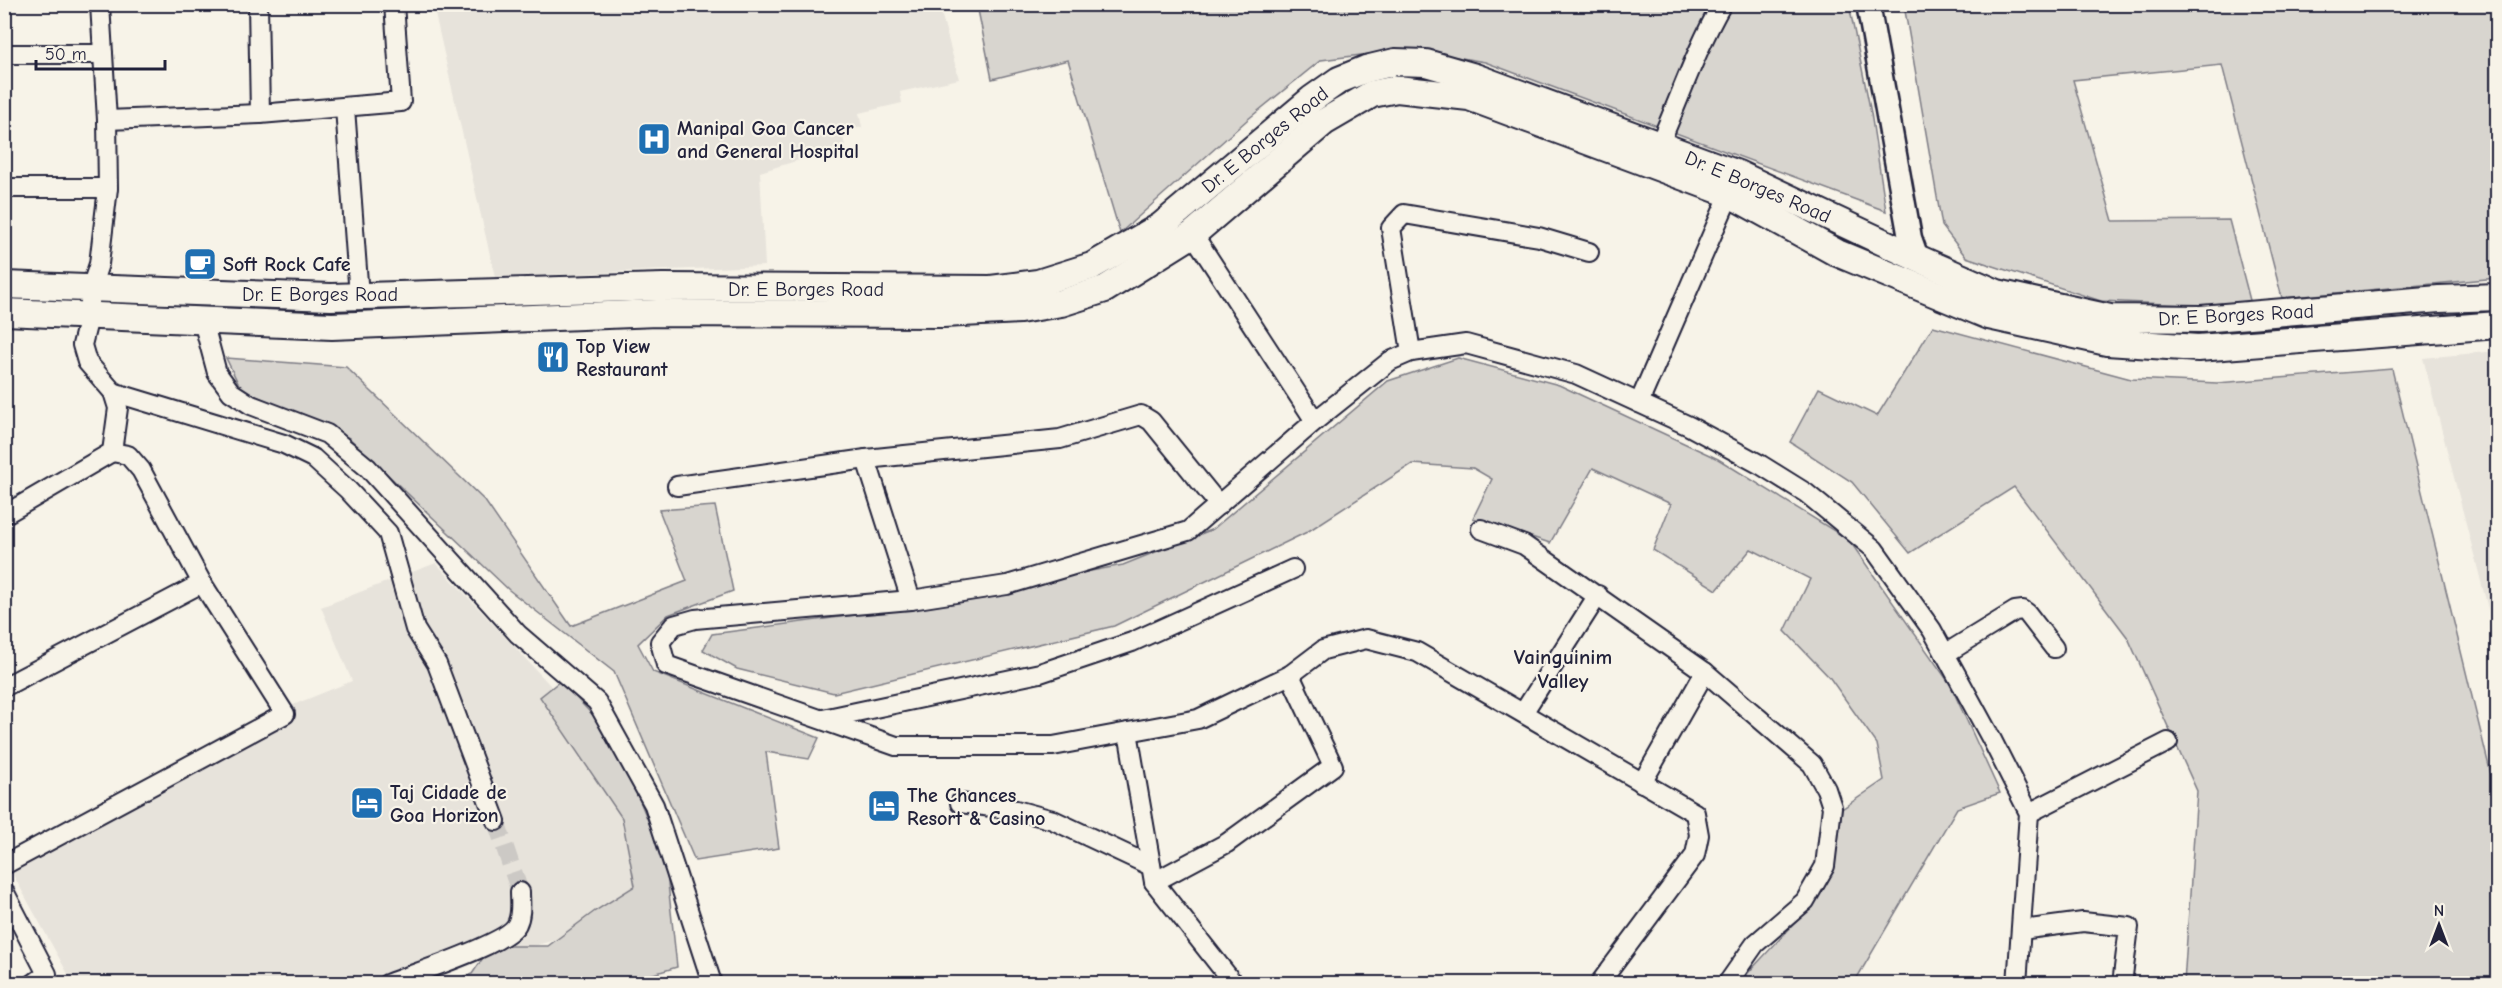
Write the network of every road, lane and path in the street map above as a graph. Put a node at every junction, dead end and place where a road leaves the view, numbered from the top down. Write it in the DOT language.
graph roads {
  1 [pos="100,4"];
  2 [pos="258,4"];
  3 [pos="394,4"];
  4 [pos="1722,4"];
  5 [pos="1868,4"];
  6 [pos="4,54"];
  7 [pos="103,54"];
  8 [pos="345,108"];
  9 [pos="260,114"];
  10 [pos="107,120"];
  11 [pos="1659,145"];
  12 [pos="1734,184"];
  13 [pos="4,188"];
  14 [pos="108,188"];
  15 [pos="1193,234"];
  16 [pos="1589,252"];
  17 [pos="1917,258"];
  18 [pos="4,285"];
  19 [pos="91,288"];
  20 [pos="359,296"];
  21 [pos="2498,297"];
  22 [pos="4,312"];
  23 [pos="89,317"];
  24 [pos="203,321"];
  25 [pos="2498,325"];
  26 [pos="1411,352"];
  27 [pos="114,392"];
  28 [pos="1639,403"];
  29 [pos="1315,421"];
  30 [pos="112,452"];
  31 [pos="866,459"];
  32 [pos="677,486"];
  33 [pos="1219,505"];
  34 [pos="4,515"];
  35 [pos="1481,529"];
  36 [pos="1293,569"];
  37 [pos="202,583"];
  38 [pos="1598,595"];
  39 [pos="911,600"];
  40 [pos="2054,648"];
  41 [pos="1945,654"];
  42 [pos="1705,672"];
  43 [pos="1290,675"];
  44 [pos="4,687"];
  45 [pos="1523,713"];
  46 [pos="823,719"];
  47 [pos="1128,732"];
  48 [pos="2168,742"];
  49 [pos="1642,783"];
  50 [pos="960,802"];
  51 [pos="2029,813"];
  52 [pos="496,821"];
  53 [pos="4,866"];
  54 [pos="1153,874"];
  55 [pos="4,891"];
  56 [pos="520,892"];
  57 [pos="2021,930"];
  58 [pos="711,980"];
  59 [pos="1606,981"];
  60 [pos="33,984"];
  61 [pos="387,984"];
  62 [pos="1234,984"];
  63 [pos="1727,984"];
  64 [pos="2017,984"];
  65 [pos="2122,984"];
  1 -- 7 [label="street"];
  2 -- 9 [label="street"];
  3 -- 8 [label="street"];
  4 -- 11 [label="street"];
  5 -- 17 [label="street"];
  6 -- 7 [label="street"];
  7 -- 10 [label="street"];
  8 -- 9 [label="street"];
  8 -- 20 [label="street"];
  9 -- 10 [label="street"];
  10 -- 14 [label="street"];
  11 -- 12 [label="main road, Dr. E Borges Road"];
  11 -- 20 [label="main road, Dr. E Borges Road"];
  12 -- 15 [label="main road, Dr. E Borges Road"];
  12 -- 17 [label="main road, Dr. E Borges Road"];
  12 -- 25 [label="main road, Dr. E Borges Road"];
  12 -- 28 [label="street"];
  13 -- 14 [label="street"];
  14 -- 19 [label="street"];
  15 -- 24 [label="main road, Dr. E Borges Road"];
  15 -- 29 [label="street"];
  16 -- 26 [label="street"];
  17 -- 21 [label="main road, Dr. E Borges Road"];
  18 -- 19 [label="main road, Dr. E Borges Road"];
  19 -- 20 [label="main road, Dr. E Borges Road"];
  19 -- 23 [label="street"];
  22 -- 23 [label="main road, Dr. E Borges Road"];
  23 -- 24 [label="main road, Dr. E Borges Road"];
  23 -- 27 [label="street"];
  24 -- 58 [label="street"];
  26 -- 28 [label="street"];
  26 -- 29 [label="street"];
  27 -- 30 [label="street"];
  27 -- 52 [label="street"];
  28 -- 41 [label="street"];
  29 -- 33 [label="street"];
  30 -- 34 [label="street"];
  30 -- 37 [label="street"];
  31 -- 32 [label="street"];
  31 -- 33 [label="street"];
  31 -- 39 [label="street"];
  33 -- 39 [label="street"];
  35 -- 38 [label="street"];
  36 -- 46 [label="street"];
  37 -- 44 [label="street"];
  37 -- 53 [label="street"];
  38 -- 42 [label="street"];
  38 -- 45 [label="street"];
  39 -- 46 [label="street"];
  40 -- 41 [label="street"];
  41 -- 51 [label="street"];
  42 -- 49 [label="street"];
  42 -- 63 [label="street"];
  43 -- 45 [label="street"];
  43 -- 47 [label="street"];
  43 -- 54 [label="street"];
  45 -- 49 [label="street"];
  46 -- 47 [label="street"];
  47 -- 54 [label="street"];
  48 -- 51 [label="street"];
  49 -- 59 [label="street"];
  50 -- 54 [label="street"];
  51 -- 57 [label="street"];
  54 -- 62 [label="street"];
  55 -- 60 [label="street"];
  56 -- 61 [label="street"];
  57 -- 64 [label="street"];
  57 -- 65 [label="street"];
}
